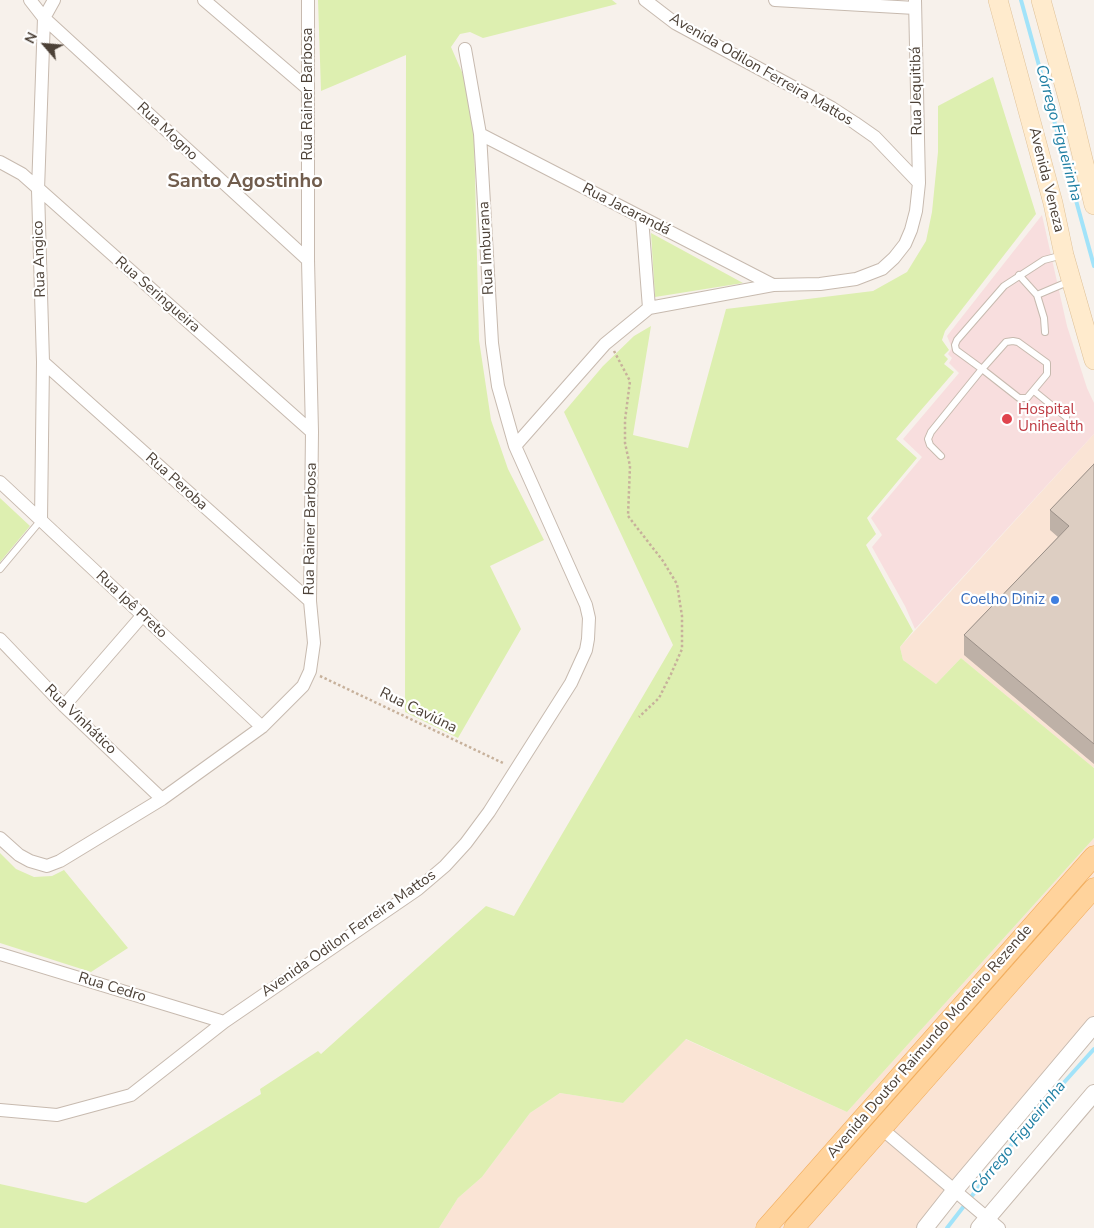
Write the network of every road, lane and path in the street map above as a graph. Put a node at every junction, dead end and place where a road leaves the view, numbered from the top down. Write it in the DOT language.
graph roads {
  1 [pos="30,0"];
  2 [pos="54,0"];
  3 [pos="204,0"];
  4 [pos="308,0"];
  5 [pos="645,0"];
  6 [pos="775,0"];
  7 [pos="998,0"];
  8 [pos="1041,0"];
  9 [pos="915,4"];
  10 [pos="44,18"];
  11 [pos="466,49"];
  12 [pos="308,89"];
  13 [pos="480,134"];
  14 [pos="0,162"];
  15 [pos="919,182"];
  16 [pos="38,190"];
  17 [pos="1094,205"];
  18 [pos="642,218"];
  19 [pos="1064,254"];
  20 [pos="308,260"];
  21 [pos="1019,276"];
  22 [pos="1071,280"];
  23 [pos="773,285"];
  24 [pos="1037,295"];
  25 [pos="649,308"];
  26 [pos="1045,332"];
  27 [pos="620,359"];
  28 [pos="1094,360"];
  29 [pos="43,362"];
  30 [pos="982,369"];
  31 [pos="1034,391"];
  32 [pos="1066,417"];
  33 [pos="312,432"];
  34 [pos="515,446"];
  35 [pos="941,456"];
  36 [pos="0,482"];
  37 [pos="41,520"];
  38 [pos="0,569"];
  39 [pos="310,601"];
  40 [pos="142,616"];
  41 [pos="0,639"];
  42 [pos="310,671"];
  43 [pos="64,706"];
  44 [pos="639,717"];
  45 [pos="262,727"];
  46 [pos="516,769"];
  47 [pos="162,799"];
  48 [pos="0,838"];
  49 [pos="1094,856"];
  50 [pos="1094,888"];
  51 [pos="0,954"];
  52 [pos="224,1022"];
  53 [pos="1094,1025"];
  54 [pos="1094,1093"];
  55 [pos="0,1110"];
  56 [pos="882,1129"];
  57 [pos="954,1190"];
  58 [pos="988,1224"];
  59 [pos="766,1228"];
  60 [pos="794,1228"];
  61 [pos="925,1228"];
  1 -- 10 [label="street, Rua Mogno"];
  2 -- 10 [label="street, Rua Angico"];
  3 -- 12 [label="street"];
  4 -- 12 [label="street, Rua Rainer Barbosa"];
  5 -- 15 [label="street, Avenida Odilon Ferreira Mattos"];
  6 -- 9 [label="street"];
  7 -- 19 [label="main road, Avenida Veneza"];
  8 -- 17 [label="main road"];
  9 -- 15 [label="street, Rua Jequitibá"];
  10 -- 16 [label="street, Rua Angico"];
  10 -- 20 [label="street, Rua Mogno"];
  11 -- 13 [label="street, Rua Imburana"];
  12 -- 20 [label="street, Rua Rainer Barbosa"];
  13 -- 18 [label="street, Rua Jacarandá"];
  13 -- 34 [label="street, Rua Imburana"];
  14 -- 16 [label="street, Rua Seringueira"];
  15 -- 23 [label="street"];
  16 -- 29 [label="street, Rua Angico"];
  16 -- 33 [label="street, Rua Seringueira"];
  18 -- 23 [label="street, Rua Jacarandá"];
  18 -- 25 [label="street"];
  19 -- 21 [label="lane"];
  19 -- 22 [label="main road, Avenida Veneza"];
  20 -- 33 [label="street, Rua Rainer Barbosa"];
  21 -- 24 [label="lane"];
  21 -- 30 [label="lane"];
  22 -- 24 [label="lane"];
  22 -- 28 [label="main road, Avenida Veneza"];
  23 -- 25 [label="street"];
  24 -- 26 [label="lane"];
  25 -- 34 [label="street"];
  27 -- 44 [label="path"];
  29 -- 37 [label="street, Rua Angico"];
  29 -- 39 [label="street, Rua Peroba"];
  30 -- 31 [label="lane"];
  30 -- 31 [label="lane"];
  30 -- 35 [label="lane"];
  31 -- 32 [label="lane"];
  33 -- 39 [label="street, Rua Rainer Barbosa"];
  34 -- 46 [label="street, Avenida Odilon Ferreira Mattos"];
  36 -- 37 [label="street, Rua Ipê Preto"];
  37 -- 38 [label="lane"];
  37 -- 40 [label="street, Rua Ipê Preto"];
  39 -- 42 [label="street, Rua Rainer Barbosa"];
  40 -- 43 [label="street"];
  40 -- 45 [label="street, Rua Ipê Preto"];
  41 -- 43 [label="street, Rua Vinhático"];
  42 -- 45 [label="street, Rua Rainer Barbosa"];
  42 -- 46 [label="path, Rua Caviúna"];
  43 -- 47 [label="street, Rua Vinhático"];
  45 -- 47 [label="street, Rua Rainer Barbosa"];
  46 -- 52 [label="street, Avenida Odilon Ferreira Mattos"];
  47 -- 48 [label="street, Rua Rainer Barbosa"];
  49 -- 59 [label="main road, Avenida Doutor Raimundo Monteiro Rezende"];
  50 -- 56 [label="main road, Avenida Doutor Raimundo Monteiro Rezende"];
  51 -- 52 [label="street, Rua Cedro"];
  52 -- 55 [label="street, Avenida Odilon Ferreira Mattos"];
  53 -- 57 [label="street"];
  54 -- 58 [label="street"];
  56 -- 57 [label="street"];
  56 -- 60 [label="main road, Avenida Doutor Raimundo Monteiro Rezende"];
  57 -- 58 [label="street"];
  57 -- 61 [label="street"];
}
